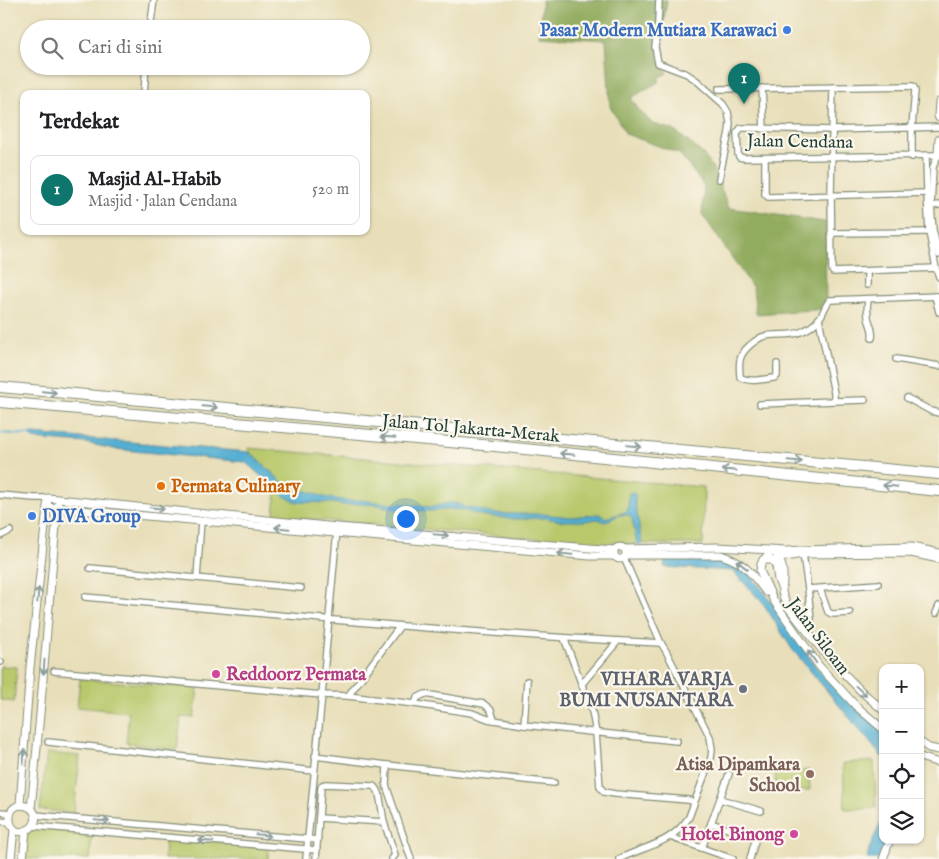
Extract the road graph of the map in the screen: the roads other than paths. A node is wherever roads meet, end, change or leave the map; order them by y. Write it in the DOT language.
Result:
graph roads {
  1 [pos="154,0"];
  2 [pos="659,0"];
  3 [pos="151,20"];
  4 [pos="145,75"];
  5 [pos="833,87"];
  6 [pos="762,88"];
  7 [pos="719,89"];
  8 [pos="144,90"];
  9 [pos="939,102"];
  10 [pos="939,118"];
  11 [pos="939,127"];
  12 [pos="912,128"];
  13 [pos="764,129"];
  14 [pos="833,130"];
  15 [pos="939,139"];
  16 [pos="926,156"];
  17 [pos="938,156"];
  18 [pos="912,157"];
  19 [pos="765,158"];
  20 [pos="832,158"];
  21 [pos="719,179"];
  22 [pos="927,193"];
  23 [pos="831,195"];
  24 [pos="939,205"];
  25 [pos="931,206"];
  26 [pos="929,232"];
  27 [pos="831,233"];
  28 [pos="939,254"];
  29 [pos="936,268"];
  30 [pos="867,271"];
  31 [pos="939,277"];
  32 [pos="868,285"];
  33 [pos="937,296"];
  34 [pos="868,299"];
  35 [pos="939,312"];
  36 [pos="819,319"];
  37 [pos="872,338"];
  38 [pos="896,359"];
  39 [pos="777,364"];
  40 [pos="939,366"];
  41 [pos="0,387"];
  42 [pos="907,398"];
  43 [pos="865,400"];
  44 [pos="834,401"];
  45 [pos="0,402"];
  46 [pos="760,404"];
  47 [pos="939,413"];
  48 [pos="939,474"];
  49 [pos="939,491"];
  50 [pos="0,495"];
  51 [pos="34,498"];
  52 [pos="48,498"];
  53 [pos="59,499"];
  54 [pos="47,507"];
  55 [pos="58,507"];
  56 [pos="201,521"];
  57 [pos="337,530"];
  58 [pos="10,531"];
  59 [pos="0,536"];
  60 [pos="653,551"];
  61 [pos="773,551"];
  62 [pos="614,553"];
  63 [pos="628,553"];
  64 [pos="939,553"];
  65 [pos="803,554"];
  66 [pos="779,558"];
  67 [pos="939,559"];
  68 [pos="763,560"];
  69 [pos="90,568"];
  70 [pos="197,578"];
  71 [pos="878,584"];
  72 [pos="301,588"];
  73 [pos="820,588"];
  74 [pos="808,589"];
  75 [pos="782,590"];
  76 [pos="85,597"];
  77 [pos="774,601"];
  78 [pos="939,606"];
  79 [pos="850,613"];
  80 [pos="936,613"];
  81 [pos="329,620"];
  82 [pos="811,620"];
  83 [pos="400,626"];
  84 [pos="564,638"];
  85 [pos="618,641"];
  86 [pos="661,643"];
  87 [pos="54,671"];
  88 [pos="527,681"];
  89 [pos="582,684"];
  90 [pos="322,695"];
  91 [pos="348,696"];
  92 [pos="415,704"];
  93 [pos="882,709"];
  94 [pos="494,720"];
  95 [pos="524,725"];
  96 [pos="879,726"];
  97 [pos="596,733"];
  98 [pos="677,741"];
  99 [pos="48,742"];
  100 [pos="924,744"];
  101 [pos="939,750"];
  102 [pos="315,756"];
  103 [pos="924,760"];
  104 [pos="939,763"];
  105 [pos="387,766"];
  106 [pos="314,771"];
  107 [pos="729,774"];
  108 [pos="554,783"];
  109 [pos="720,798"];
  110 [pos="694,802"];
  111 [pos="20,805"];
  112 [pos="31,808"];
  113 [pos="0,812"];
  114 [pos="761,812"];
  115 [pos="10,813"];
  116 [pos="35,815"];
  117 [pos="319,818"];
  118 [pos="76,819"];
  119 [pos="0,821"];
  120 [pos="9,822"];
  121 [pos="384,822"];
  122 [pos="712,824"];
  123 [pos="33,826"];
  124 [pos="14,828"];
  125 [pos="75,830"];
  126 [pos="26,831"];
  127 [pos="670,837"];
  128 [pos="308,839"];
  129 [pos="318,840"];
  130 [pos="889,844"];
  131 [pos="702,848"];
  132 [pos="307,849"];
  133 [pos="317,850"];
  134 [pos="11,859"];
  135 [pos="24,859"];
  136 [pos="306,859"];
  137 [pos="316,859"];
  138 [pos="392,859"];
  139 [pos="411,859"];
  140 [pos="618,859"];
  141 [pos="733,859"];
  142 [pos="750,859"];
  143 [pos="883,859"];
  1 -- 3 [label="street"];
  2 -- 21 [label="street"];
  4 -- 8 [label="street"];
  5 -- 6 [label="street"];
  5 -- 12 [label="street"];
  5 -- 14 [label="street"];
  6 -- 7 [label="street"];
  6 -- 13 [label="street"];
  9 -- 10 [label="street"];
  11 -- 12 [label="street, Jalan Cendana"];
  12 -- 14 [label="street, Jalan Cendana"];
  12 -- 18 [label="street"];
  13 -- 14 [label="street, Jalan Cendana"];
  13 -- 19 [label="street, Jalan Cendana"];
  14 -- 20 [label="street"];
  15 -- 17 [label="street"];
  16 -- 17 [label="street, Jalan Cendana"];
  16 -- 18 [label="street, Jalan Cendana"];
  16 -- 22 [label="street"];
  17 -- 25 [label="street"];
  18 -- 20 [label="street, Jalan Cendana"];
  19 -- 20 [label="street, Jalan Cendana"];
  19 -- 23 [label="street"];
  20 -- 23 [label="street"];
  22 -- 23 [label="street"];
  22 -- 26 [label="street"];
  23 -- 27 [label="street"];
  24 -- 25 [label="street"];
  25 -- 28 [label="street"];
  26 -- 27 [label="street"];
  26 -- 29 [label="street"];
  27 -- 30 [label="street"];
  29 -- 30 [label="street"];
  29 -- 31 [label="street"];
  30 -- 32 [label="street"];
  33 -- 34 [label="street"];
  33 -- 35 [label="street"];
  34 -- 36 [label="street"];
  34 -- 37 [label="street"];
  36 -- 39 [label="street"];
  36 -- 44 [label="street"];
  38 -- 40 [label="street"];
  41 -- 48 [label="highway, Jalan Tol Jakarta–Merak, one-way"];
  42 -- 47 [label="street"];
  43 -- 44 [label="street"];
  44 -- 46 [label="street"];
  49 -- 45 [label="highway, Jalan Tol Jakarta–Merak, one-way"];
  50 -- 51 [label="street"];
  51 -- 52 [label="street"];
  51 -- 54 [label="street"];
  52 -- 53 [label="street"];
  52 -- 54 [label="street"];
  53 -- 55 [label="street"];
  53 -- 57 [label="street, one-way"];
  54 -- 55 [label="street"];
  111 -- 54 [label="street, one-way"];
  55 -- 56 [label="street"];
  55 -- 112 [label="street, one-way"];
  57 -- 56 [label="street, one-way"];
  56 -- 70 [label="street"];
  57 -- 62 [label="street"];
  57 -- 81 [label="street"];
  58 -- 59 [label="street"];
  60 -- 61 [label="street"];
  60 -- 63 [label="street"];
  77 -- 60 [label="street, one-way"];
  61 -- 64 [label="street"];
  61 -- 66 [label="street"];
  61 -- 68 [label="street"];
  62 -- 63 [label="street"];
  62 -- 63 [label="street"];
  63 -- 86 [label="street"];
  65 -- 66 [label="street"];
  65 -- 67 [label="street"];
  65 -- 74 [label="street"];
  66 -- 75 [label="street"];
  68 -- 75 [label="street"];
  68 -- 77 [label="street, Jalan Siloam"];
  69 -- 70 [label="street"];
  70 -- 72 [label="street"];
  71 -- 73 [label="street"];
  73 -- 74 [label="street"];
  73 -- 79 [label="street"];
  74 -- 82 [label="street"];
  75 -- 93 [label="street, one-way"];
  76 -- 81 [label="street"];
  96 -- 77 [label="street, Jalan Siloam, one-way"];
  78 -- 80 [label="street"];
  81 -- 83 [label="street"];
  81 -- 90 [label="street"];
  83 -- 84 [label="street"];
  83 -- 91 [label="street"];
  84 -- 85 [label="street"];
  84 -- 89 [label="street"];
  85 -- 86 [label="street"];
  85 -- 89 [label="street"];
  86 -- 110 [label="street"];
  87 -- 90 [label="street"];
  88 -- 95 [label="street"];
  89 -- 97 [label="street"];
  90 -- 91 [label="street"];
  90 -- 102 [label="street"];
  91 -- 92 [label="street"];
  92 -- 94 [label="street"];
  92 -- 94 [label="street"];
  94 -- 95 [label="street"];
  95 -- 97 [label="street"];
  97 -- 98 [label="street"];
  97 -- 110 [label="street"];
  99 -- 106 [label="street"];
  100 -- 101 [label="street"];
  102 -- 105 [label="street"];
  102 -- 106 [label="street"];
  103 -- 104 [label="street"];
  105 -- 108 [label="street"];
  105 -- 139 [label="street"];
  106 -- 128 [label="street"];
  107 -- 109 [label="street"];
  109 -- 114 [label="street"];
  109 -- 122 [label="street"];
  110 -- 127 [label="street"];
  111 -- 112 [label="street"];
  111 -- 115 [label="street"];
  112 -- 116 [label="street"];
  113 -- 115 [label="street"];
  115 -- 120 [label="street"];
  116 -- 118 [label="street"];
  116 -- 123 [label="street"];
  117 -- 121 [label="street"];
  117 -- 121 [label="street"];
  117 -- 129 [label="street"];
  118 -- 125 [label="street"];
  118 -- 128 [label="street, one-way"];
  119 -- 120 [label="street"];
  120 -- 124 [label="street"];
  121 -- 138 [label="street"];
  122 -- 131 [label="street"];
  122 -- 142 [label="street"];
  123 -- 125 [label="street"];
  123 -- 126 [label="street"];
  124 -- 126 [label="street"];
  124 -- 134 [label="street"];
  132 -- 125 [label="street, one-way"];
  126 -- 135 [label="street"];
  127 -- 131 [label="street"];
  127 -- 140 [label="street"];
  128 -- 129 [label="street"];
  128 -- 132 [label="street"];
  129 -- 133 [label="street"];
  130 -- 143 [label="street"];
  131 -- 141 [label="street"];
  132 -- 133 [label="street"];
  132 -- 136 [label="street"];
  133 -- 137 [label="street"];
}
